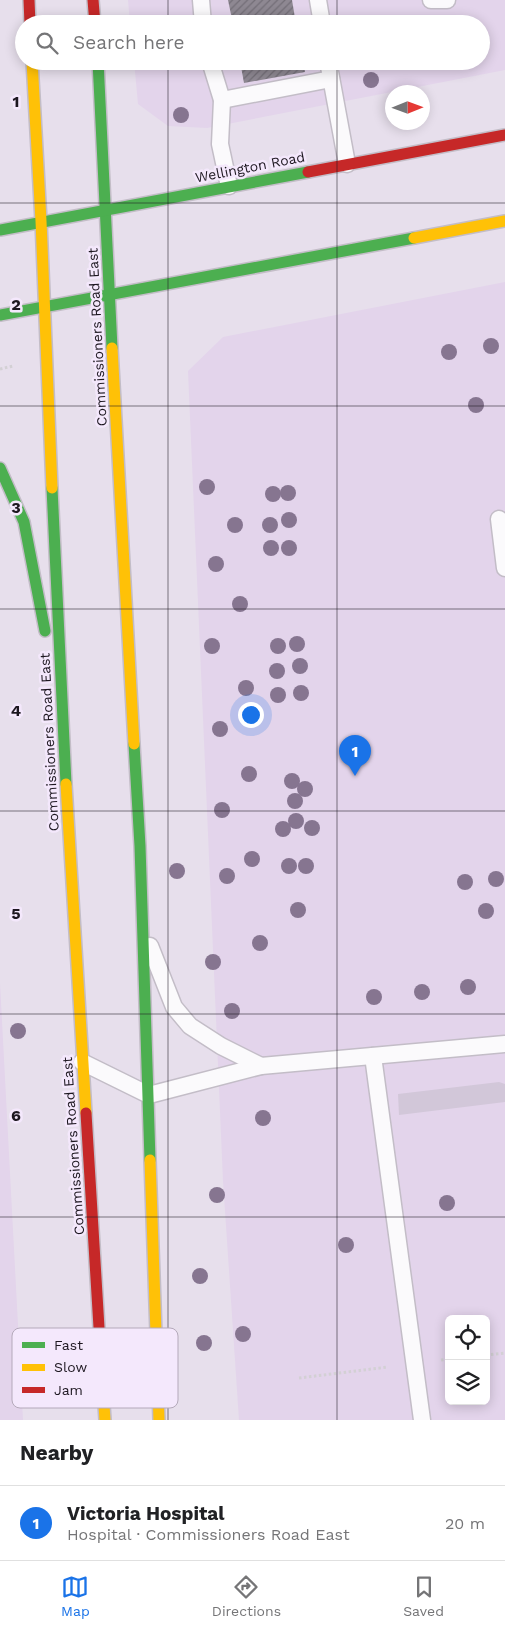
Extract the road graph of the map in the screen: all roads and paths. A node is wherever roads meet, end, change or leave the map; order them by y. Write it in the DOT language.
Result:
graph roads {
  1 [pos="29,0"];
  2 [pos="93,0"];
  3 [pos="204,0"];
  4 [pos="318,0"];
  5 [pos="431,0"];
  6 [pos="447,0"];
  7 [pos="30,15"];
  8 [pos="94,15"];
  9 [pos="204,15"];
  10 [pos="320,15"];
  11 [pos="33,70"];
  12 [pos="98,70"];
  13 [pos="213,70"];
  14 [pos="330,70"];
  15 [pos="331,79"];
  16 [pos="222,100"];
  17 [pos="505,135"];
  18 [pos="347,164"];
  19 [pos="229,186"];
  20 [pos="105,210"];
  21 [pos="41,221"];
  22 [pos="505,221"];
  23 [pos="0,230"];
  24 [pos="109,295"];
  25 [pos="45,307"];
  26 [pos="0,315"];
  27 [pos="13,366"];
  28 [pos="0,369"];
  29 [pos="0,468"];
  30 [pos="499,518"];
  31 [pos="505,568"];
  32 [pos="62,726"];
  33 [pos="142,927"];
  34 [pos="505,1044"];
  35 [pos="373,1056"];
  36 [pos="82,1062"];
  37 [pos="261,1066"];
  38 [pos="149,1095"];
  39 [pos="99,1328"];
  40 [pos="155,1328"];
  41 [pos="505,1353"];
  42 [pos="490,1355"];
  43 [pos="445,1359"];
  44 [pos="414,1363"];
  45 [pos="299,1378"];
  46 [pos="422,1420"];
  1 -- 7 [label="main road"];
  2 -- 8 [label="main road"];
  3 -- 9 [label="lane"];
  4 -- 10 [label="lane"];
  5 -- 6 [label="lane"];
  11 -- 21 [label="main road, Commissioners Road East"];
  12 -- 20 [label="main road, Commissioners Road East"];
  13 -- 16 [label="lane"];
  14 -- 15 [label="lane"];
  15 -- 16 [label="lane"];
  15 -- 18 [label="lane"];
  16 -- 19 [label="lane"];
  17 -- 18 [label="main road, Wellington Road"];
  18 -- 19 [label="main road, Wellington Road"];
  19 -- 20 [label="main road, Wellington Road"];
  20 -- 21 [label="main road, Wellington Road"];
  20 -- 24 [label="main road, Commissioners Road East"];
  21 -- 23 [label="main road, Wellington Road"];
  21 -- 25 [label="main road, Commissioners Road East"];
  22 -- 24 [label="main road"];
  24 -- 25 [label="main road"];
  24 -- 33 [label="main road, Commissioners Road East"];
  25 -- 26 [label="main road"];
  25 -- 32 [label="main road, Commissioners Road East"];
  27 -- 28 [label="path"];
  29 -- 32 [label="main road"];
  30 -- 31 [label="lane"];
  32 -- 36 [label="main road, Commissioners Road East"];
  33 -- 37 [label="lane"];
  33 -- 38 [label="main road, Commissioners Road East"];
  34 -- 35 [label="lane"];
  35 -- 37 [label="lane"];
  35 -- 44 [label="lane"];
  36 -- 38 [label="lane"];
  36 -- 39 [label="main road, Commissioners Road East"];
  37 -- 38 [label="lane"];
  38 -- 40 [label="main road, Commissioners Road East"];
  41 -- 42 [label="path"];
  43 -- 44 [label="path"];
  44 -- 45 [label="path"];
  44 -- 46 [label="lane"];
}
